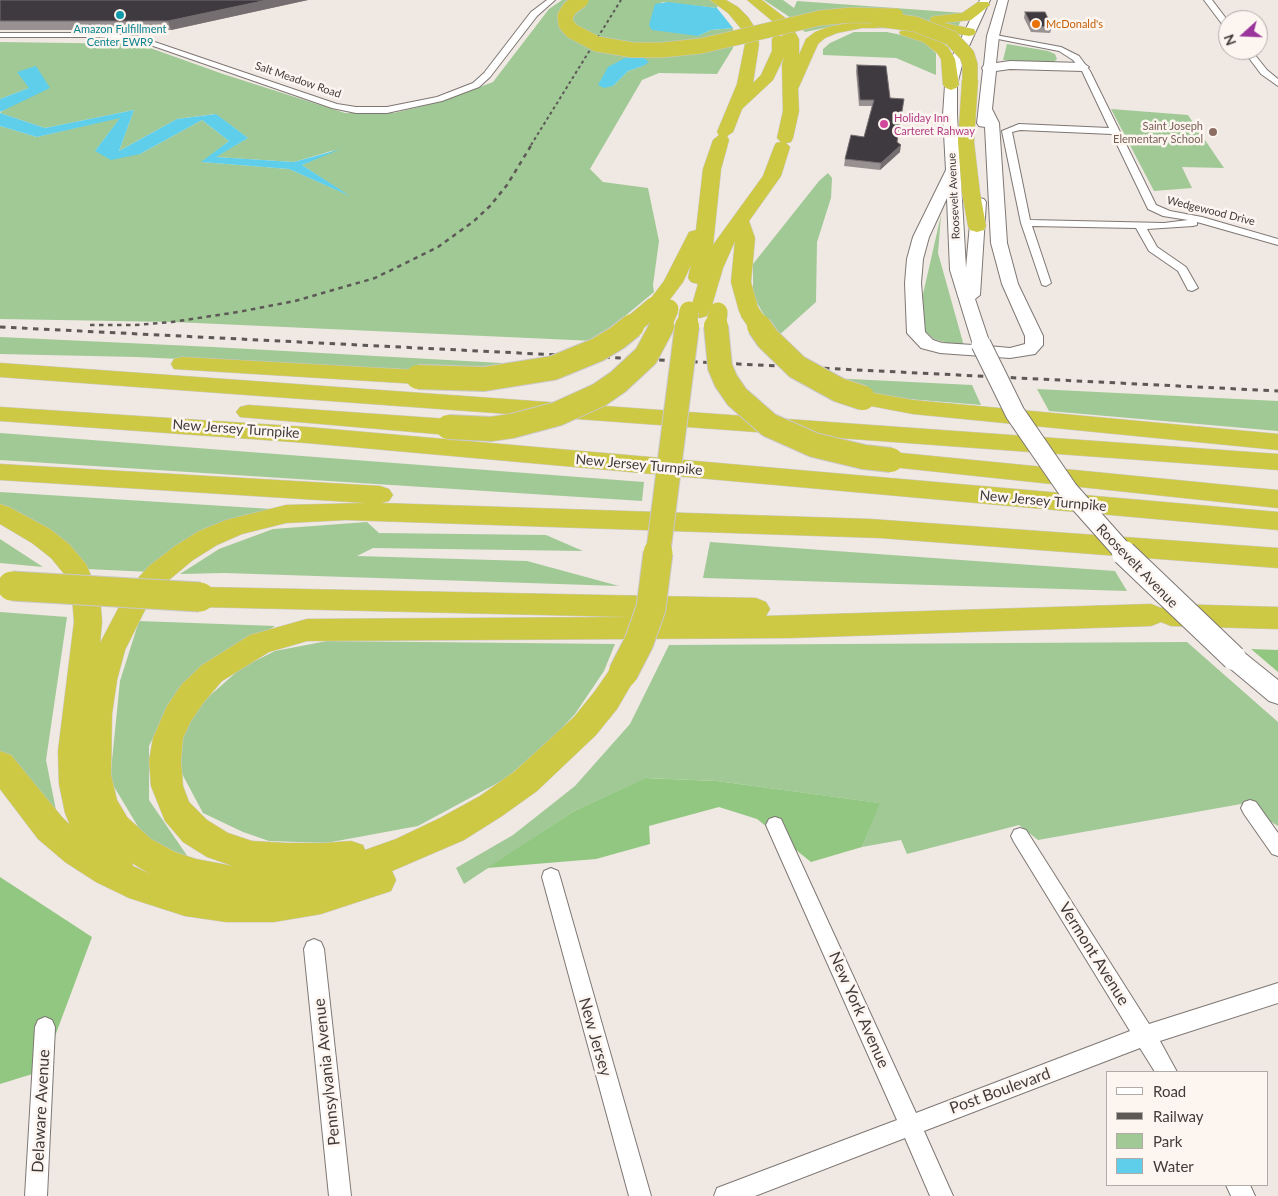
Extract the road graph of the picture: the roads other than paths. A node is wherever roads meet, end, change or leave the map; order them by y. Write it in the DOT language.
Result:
graph roads {
  1 [pos="551,0"];
  2 [pos="581,0"];
  3 [pos="737,0"];
  4 [pos="754,0"];
  5 [pos="1003,0"];
  6 [pos="1208,0"];
  7 [pos="719,1"];
  8 [pos="984,2"];
  9 [pos="1218,13"];
  10 [pos="969,32"];
  11 [pos="0,35"];
  12 [pos="993,36"];
  13 [pos="721,42"];
  14 [pos="809,50"];
  15 [pos="1255,60"];
  16 [pos="1083,67"];
  17 [pos="988,68"];
  18 [pos="1278,83"];
  19 [pos="951,84"];
  20 [pos="790,89"];
  21 [pos="737,106"];
  22 [pos="986,108"];
  23 [pos="1115,131"];
  24 [pos="952,172"];
  25 [pos="706,208"];
  26 [pos="1198,219"];
  27 [pos="741,222"];
  28 [pos="1026,222"];
  29 [pos="977,226"];
  30 [pos="1140,226"];
  31 [pos="1278,242"];
  32 [pos="1046,283"];
  33 [pos="1192,288"];
  34 [pos="971,308"];
  35 [pos="686,310"];
  36 [pos="0,362"];
  37 [pos="0,370"];
  38 [pos="0,401"];
  39 [pos="0,414"];
  40 [pos="1278,442"];
  41 [pos="1278,462"];
  42 [pos="0,472"];
  43 [pos="1278,500"];
  44 [pos="0,513"];
  45 [pos="1278,521"];
  46 [pos="888,529"];
  47 [pos="1278,558"];
  48 [pos="6,585"];
  49 [pos="1151,615"];
  50 [pos="1278,618"];
  51 [pos="632,673"];
  52 [pos="1278,694"];
  53 [pos="0,765"];
  54 [pos="1250,808"];
  55 [pos="775,825"];
  56 [pos="452,829"];
  57 [pos="1020,836"];
  58 [pos="1278,848"];
  59 [pos="551,878"];
  60 [pos="141,887"];
  61 [pos="314,948"];
  62 [pos="1278,993"];
  63 [pos="45,1027"];
  64 [pos="1145,1036"];
  65 [pos="1166,1071"];
  66 [pos="910,1124"];
  67 [pos="36,1196"];
  68 [pos="340,1196"];
  69 [pos="640,1196"];
  70 [pos="725,1196"];
  71 [pos="942,1196"];
  1 -- 11 [label="street, Salt Meadow Road"];
  2 -- 13 [label="highway, bridge"];
  3 -- 21 [label="highway"];
  4 -- 20 [label="highway"];
  5 -- 12 [label="main road, Roosevelt Avenue"];
  6 -- 9 [label="street"];
  7 -- 21 [label="highway"];
  8 -- 10 [label="main road, Roosevelt Avenue"];
  8 -- 13 [label="highway, bridge"];
  10 -- 12 [label="main road"];
  10 -- 14 [label="highway"];
  10 -- 19 [label="main road, Roosevelt Avenue"];
  12 -- 16 [label="street, Wedgewood Drive"];
  12 -- 17 [label="main road, Roosevelt Avenue"];
  13 -- 29 [label="highway, bridge"];
  14 -- 19 [label="highway"];
  14 -- 20 [label="highway"];
  15 -- 18 [label="street"];
  16 -- 17 [label="main road"];
  16 -- 23 [label="street, Wedgewood Drive"];
  17 -- 22 [label="main road, Roosevelt Avenue"];
  19 -- 24 [label="main road, Roosevelt Avenue"];
  20 -- 27 [label="highway"];
  21 -- 25 [label="highway"];
  22 -- 24 [label="main road"];
  22 -- 29 [label="main road, Roosevelt Avenue"];
  23 -- 26 [label="street, Wedgewood Drive"];
  23 -- 28 [label="street"];
  24 -- 34 [label="main road, Roosevelt Avenue"];
  25 -- 35 [label="highway"];
  25 -- 35 [label="highway"];
  26 -- 30 [label="street"];
  26 -- 31 [label="street, Wedgewood Drive"];
  27 -- 35 [label="highway"];
  27 -- 40 [label="highway, bridge"];
  28 -- 30 [label="street"];
  28 -- 32 [label="street"];
  29 -- 34 [label="main road, Roosevelt Avenue"];
  30 -- 33 [label="street"];
  34 -- 52 [label="main road, Roosevelt Avenue, bridge"];
  35 -- 36 [label="highway, bridge"];
  35 -- 38 [label="highway, bridge"];
  35 -- 43 [label="highway, bridge"];
  35 -- 51 [label="highway, bridge"];
  37 -- 41 [label="highway"];
  39 -- 45 [label="highway, New Jersey Turnpike"];
  42 -- 46 [label="highway"];
  44 -- 60 [label="highway"];
  46 -- 47 [label="highway"];
  46 -- 56 [label="highway"];
  48 -- 49 [label="highway, bridge"];
  49 -- 50 [label="highway"];
  49 -- 56 [label="highway"];
  51 -- 56 [label="highway"];
  51 -- 60 [label="highway"];
  53 -- 60 [label="highway"];
  54 -- 58 [label="street"];
  55 -- 66 [label="street, New York Avenue"];
  57 -- 64 [label="street, Vermont Avenue"];
  59 -- 69 [label="street, New Jersey"];
  61 -- 68 [label="street, Pennsylvania Avenue"];
  62 -- 64 [label="street, Post Boulevard"];
  63 -- 67 [label="street, Delaware Avenue"];
  64 -- 65 [label="street, Vermont Avenue"];
  64 -- 66 [label="street, Post Boulevard"];
  66 -- 70 [label="street, Post Boulevard"];
  66 -- 71 [label="street, New York Avenue"];
}
